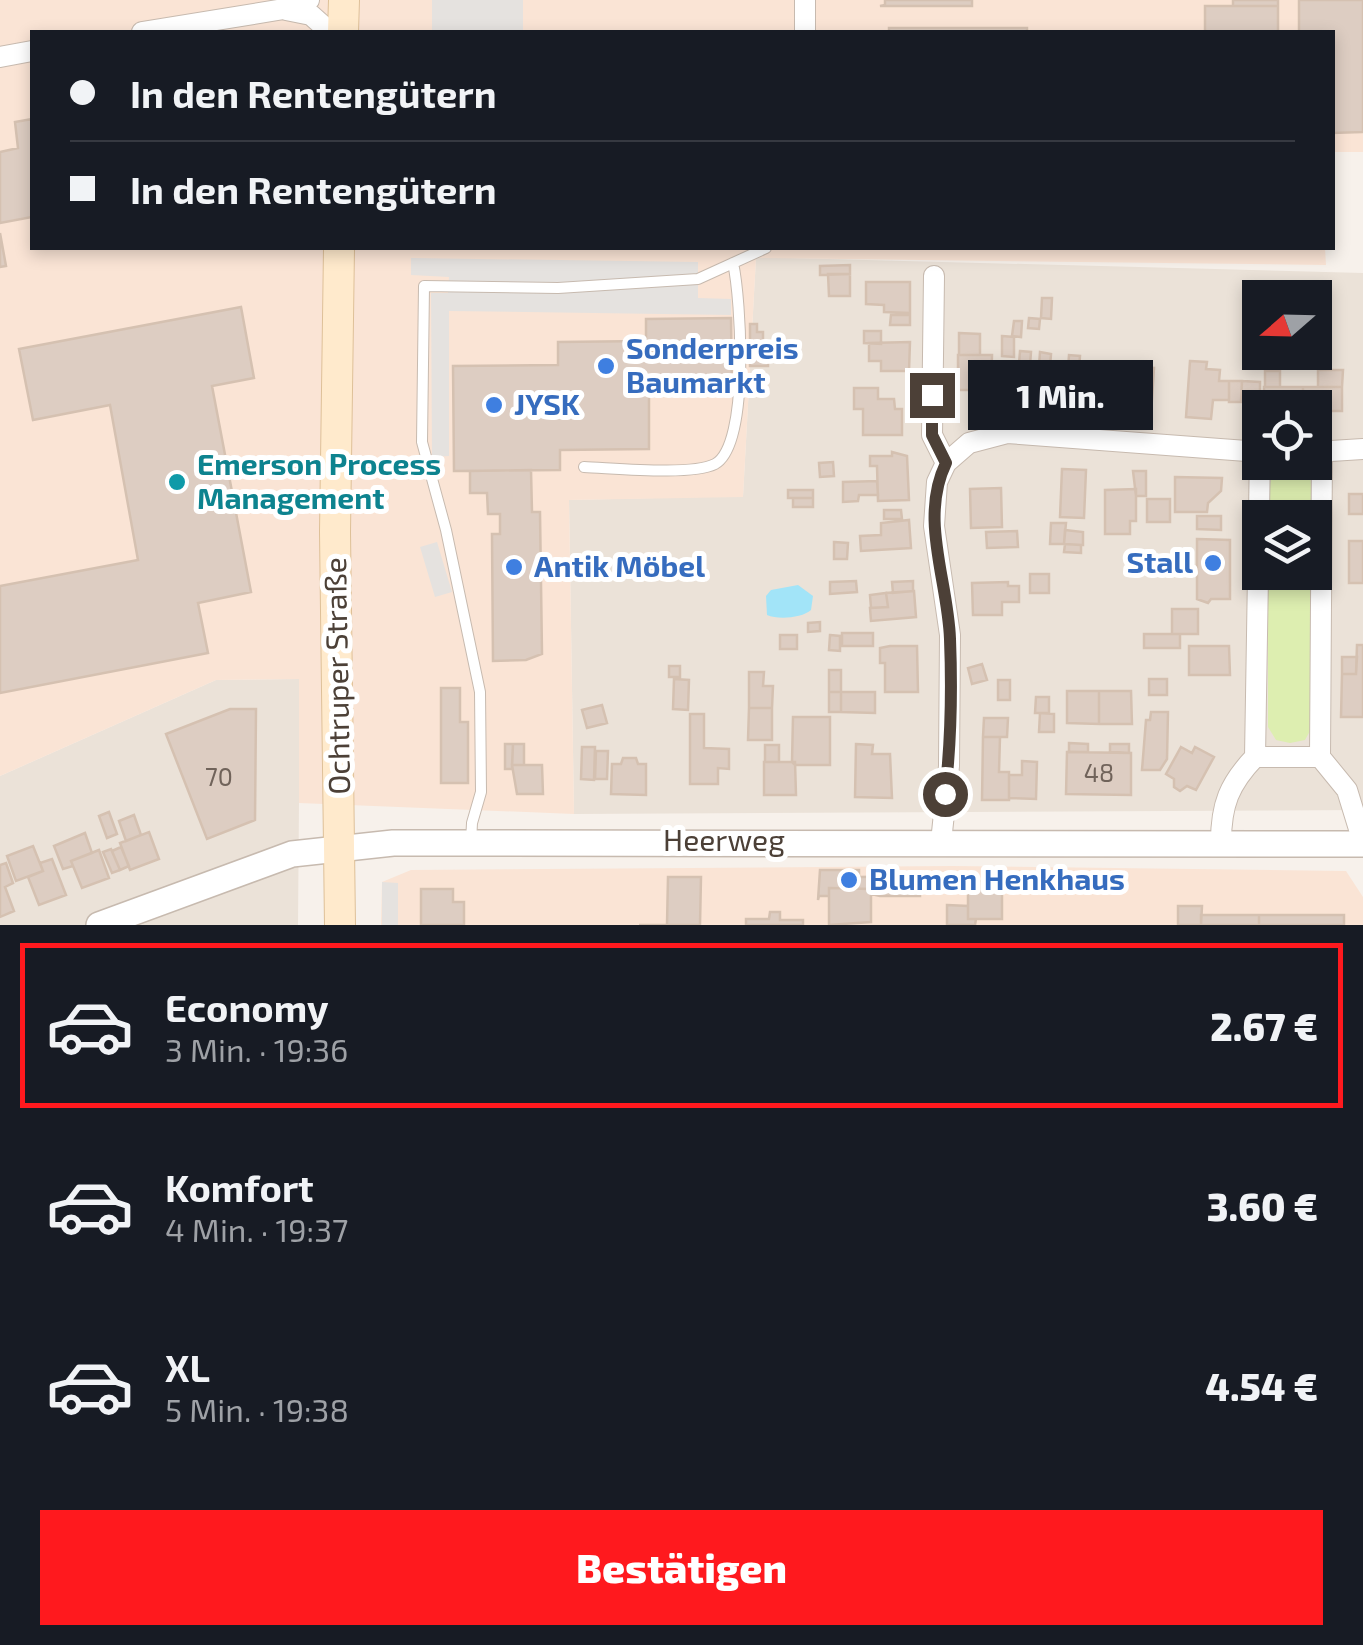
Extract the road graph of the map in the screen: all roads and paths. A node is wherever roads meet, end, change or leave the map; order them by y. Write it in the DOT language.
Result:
graph roads {
  1 [pos="309,0"];
  2 [pos="344,0"];
  3 [pos="804,0"];
  4 [pos="284,9"];
  5 [pos="154,30"];
  6 [pos="328,30"];
  7 [pos="343,30"];
  8 [pos="805,30"];
  9 [pos="30,51"];
  10 [pos="0,57"];
  11 [pos="339,250"];
  12 [pos="762,250"];
  13 [pos="733,263"];
  14 [pos="934,276"];
  15 [pos="1363,450"];
  16 [pos="1332,451"];
  17 [pos="946,463"];
  18 [pos="584,468"];
  19 [pos="1318,480"];
  20 [pos="1256,757"];
  21 [pos="1320,757"];
  22 [pos="941,842"];
  23 [pos="1221,842"];
  24 [pos="472,843"];
  25 [pos="1363,843"];
  26 [pos="340,848"];
  27 [pos="100,925"];
  28 [pos="340,925"];
  1 -- 4 [label="street"];
  2 -- 7 [label="main road"];
  3 -- 8 [label="street"];
  4 -- 5 [label="street"];
  4 -- 6 [label="street"];
  9 -- 10 [label="street"];
  11 -- 26 [label="main road, Ochtruper Straße"];
  12 -- 13 [label="lane"];
  13 -- 18 [label="lane"];
  13 -- 24 [label="lane"];
  14 -- 17 [label="street"];
  15 -- 16 [label="street"];
  17 -- 20 [label="street"];
  17 -- 22 [label="street"];
  19 -- 21 [label="street"];
  20 -- 21 [label="street"];
  20 -- 23 [label="street"];
  21 -- 25 [label="street"];
  22 -- 23 [label="street, Heerweg"];
  22 -- 24 [label="street, Heerweg"];
  23 -- 25 [label="street, Heerweg"];
  24 -- 26 [label="street, Heerweg"];
  26 -- 27 [label="street, Heerweg"];
  26 -- 28 [label="main road, Ochtruper Straße"];
}
